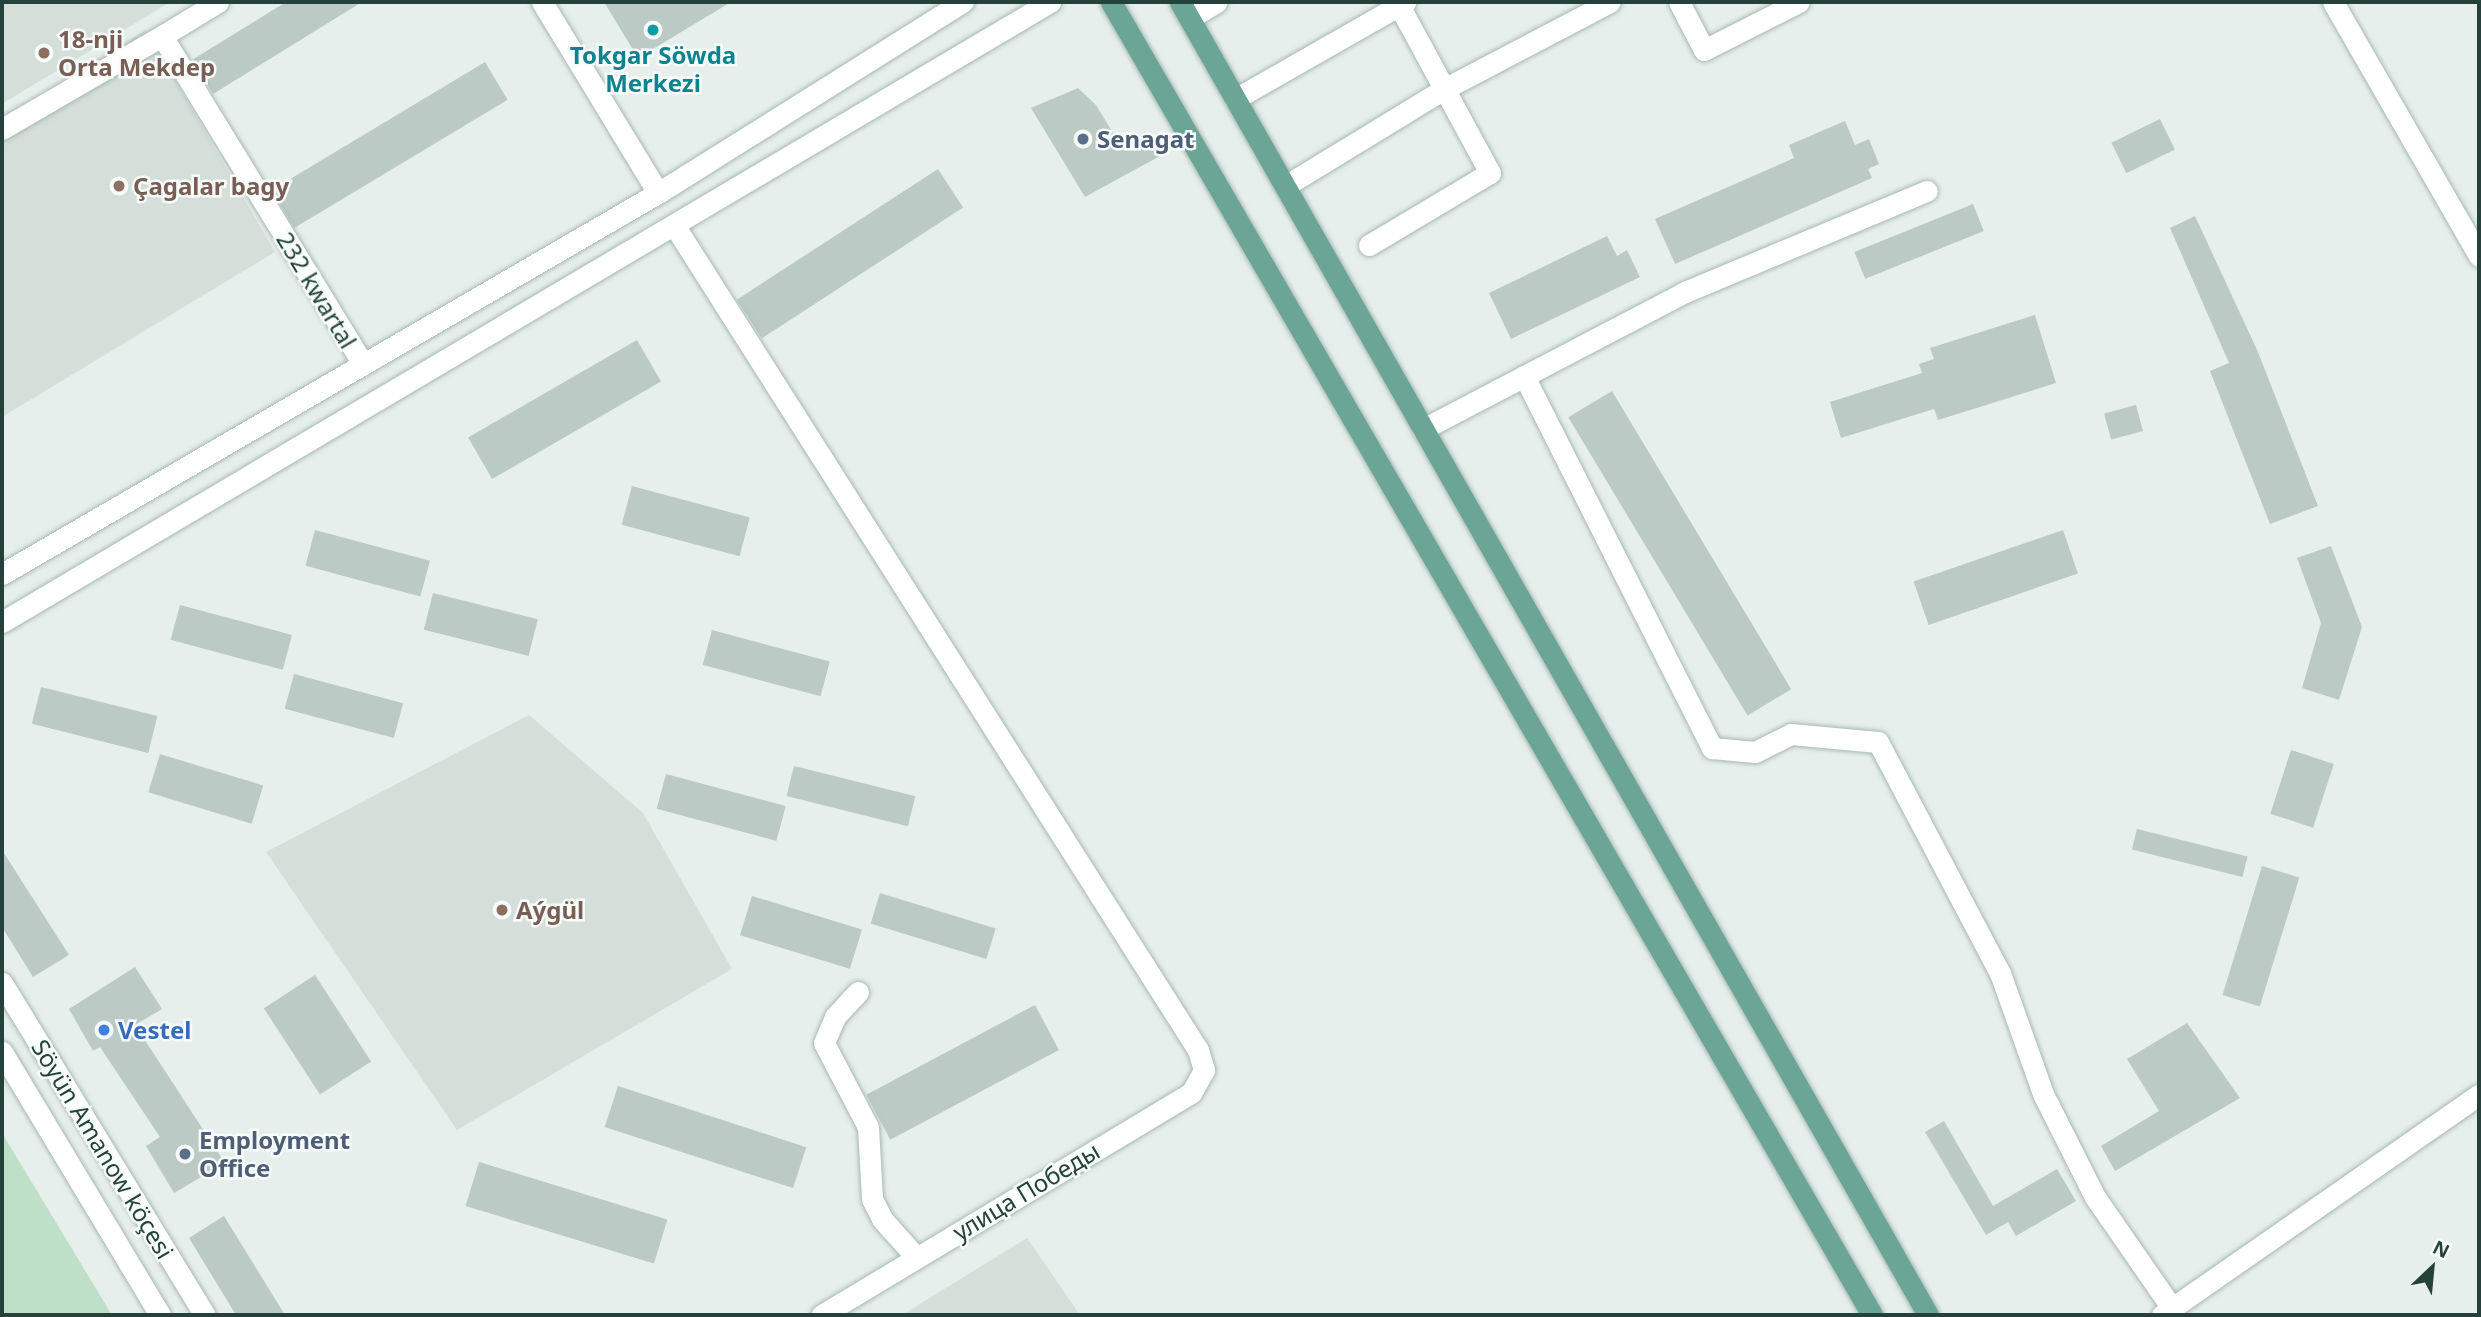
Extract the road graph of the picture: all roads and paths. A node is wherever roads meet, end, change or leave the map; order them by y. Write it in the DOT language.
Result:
graph roads {
  1 [pos="218,2"];
  2 [pos="542,2"];
  3 [pos="963,2"];
  4 [pos="1050,2"];
  5 [pos="1111,2"];
  6 [pos="1217,2"];
  7 [pos="1610,2"];
  8 [pos="1679,2"];
  9 [pos="1799,2"];
  10 [pos="2333,2"];
  11 [pos="1400,3"];
  12 [pos="1185,10"];
  13 [pos="162,36"];
  14 [pos="1444,89"];
  15 [pos="1235,99"];
  16 [pos="2,129"];
  17 [pos="1285,186"];
  18 [pos="1927,191"];
  19 [pos="658,193"];
  20 [pos="674,225"];
  21 [pos="1368,244"];
  22 [pos="2479,256"];
  23 [pos="363,365"];
  24 [pos="1524,376"];
  25 [pos="1423,429"];
  26 [pos="2,574"];
  27 [pos="2,622"];
  28 [pos="2,983"];
  29 [pos="858,992"];
  30 [pos="2,1052"];
  31 [pos="2479,1095"];
  32 [pos="916,1257"];
  33 [pos="2167,1312"];
  34 [pos="160,1315"];
  35 [pos="205,1315"];
  36 [pos="821,1315"];
  37 [pos="1872,1315"];
  38 [pos="1928,1315"];
  1 -- 13 [label="street"];
  2 -- 19 [label="street"];
  3 -- 19 [label="street"];
  4 -- 20 [label="street"];
  5 -- 37 [label="main road"];
  6 -- 12 [label="street"];
  7 -- 14 [label="street"];
  8 -- 9 [label="street"];
  10 -- 22 [label="street"];
  11 -- 14 [label="street"];
  11 -- 15 [label="street"];
  12 -- 15 [label="main road"];
  13 -- 16 [label="street"];
  13 -- 23 [label="street, 232 kwartal"];
  14 -- 17 [label="street"];
  14 -- 21 [label="street"];
  15 -- 17 [label="main road"];
  17 -- 25 [label="main road"];
  18 -- 24 [label="street"];
  19 -- 23 [label="street"];
  20 -- 27 [label="street"];
  20 -- 32 [label="street, улица Победы"];
  23 -- 26 [label="street"];
  24 -- 25 [label="street"];
  24 -- 33 [label="street"];
  25 -- 38 [label="main road"];
  28 -- 35 [label="street, Söyün Amanow köçesi"];
  29 -- 32 [label="street"];
  30 -- 34 [label="street, Söyün Amanow köçesi"];
  31 -- 33 [label="street"];
  32 -- 36 [label="street, улица Победы"];
}
